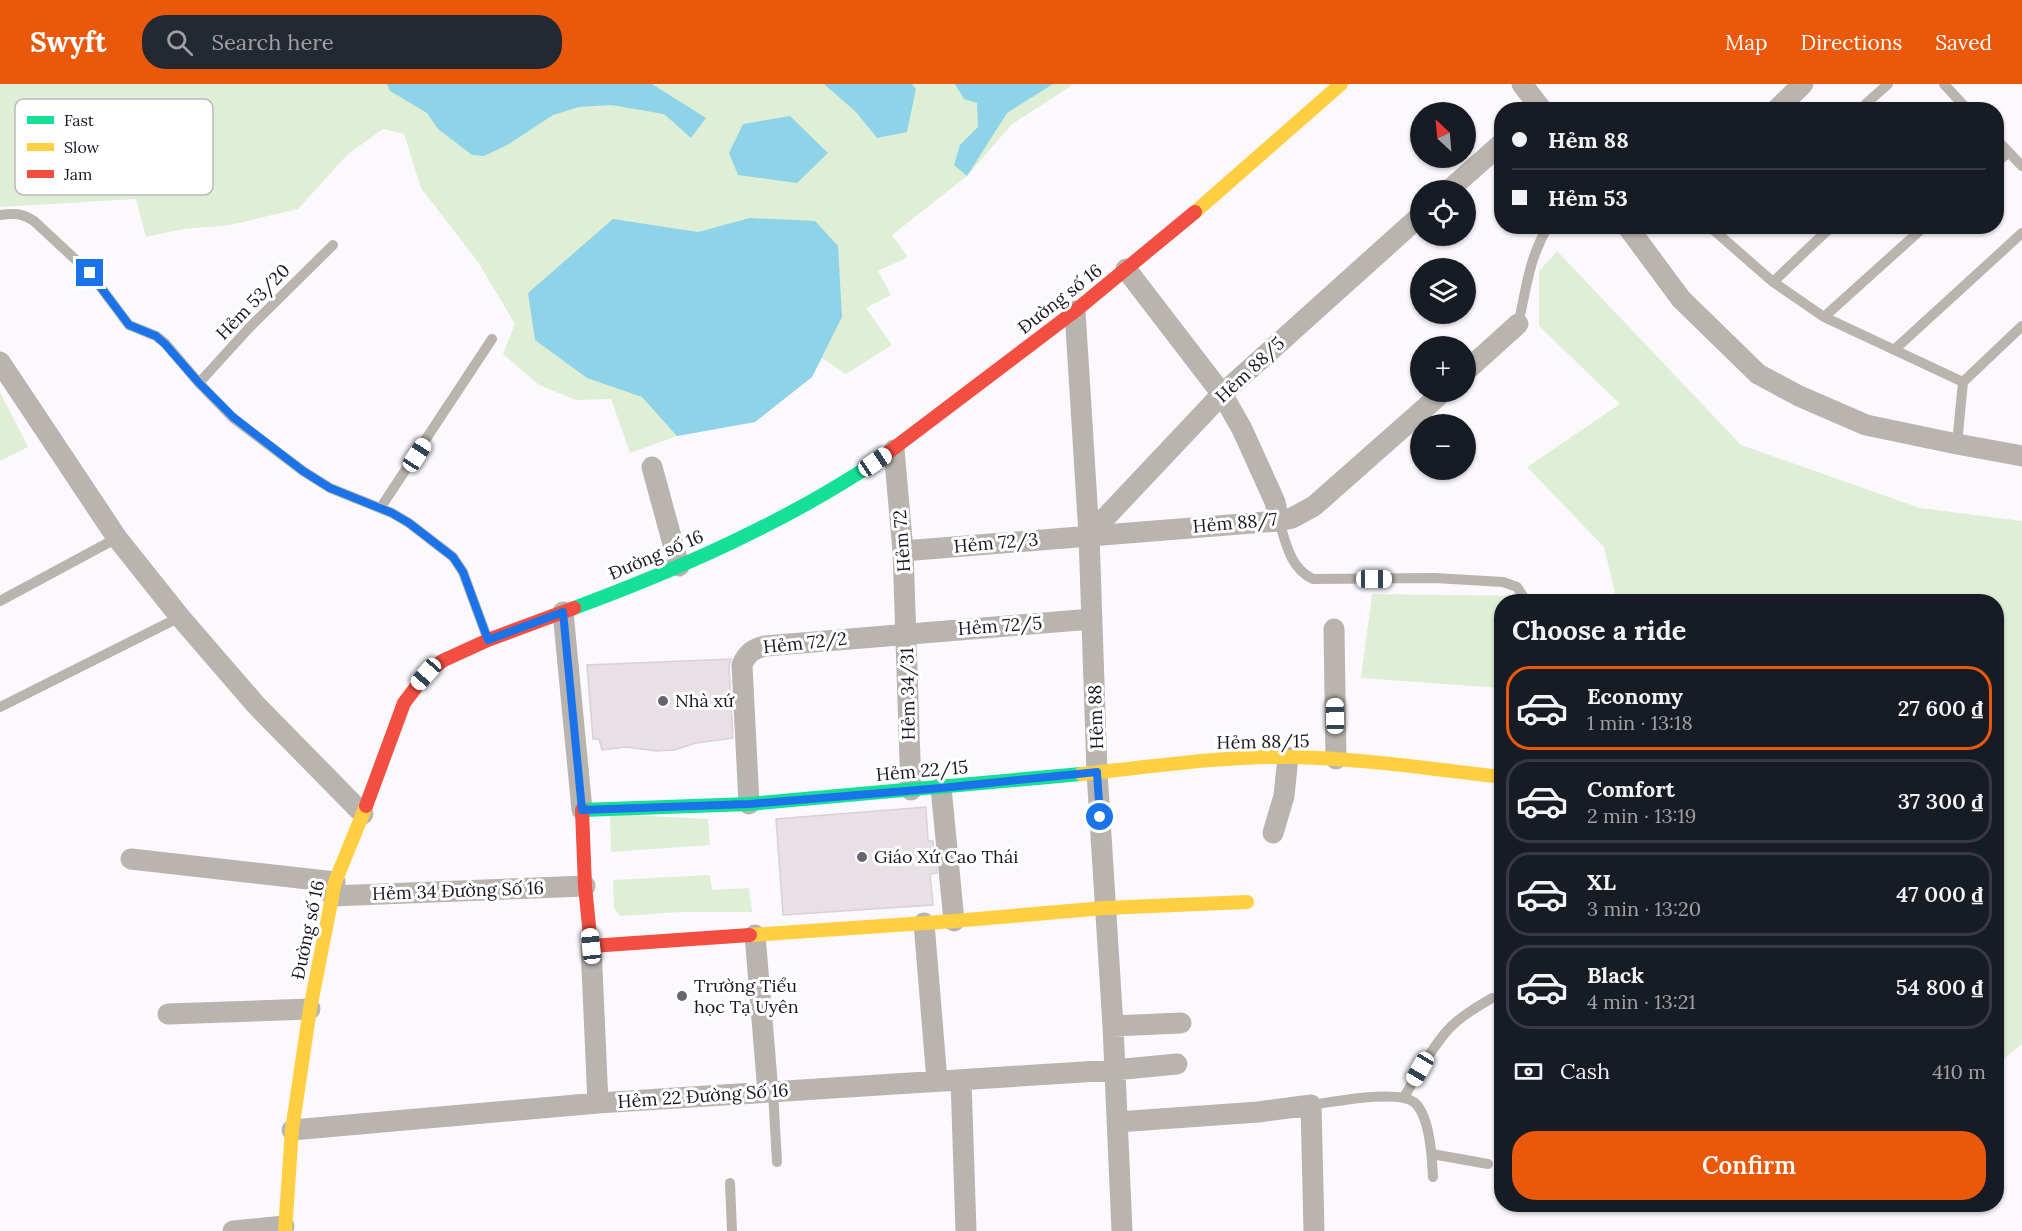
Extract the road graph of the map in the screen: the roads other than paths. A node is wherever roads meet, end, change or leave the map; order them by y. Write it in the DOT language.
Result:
graph roads {
  1 [pos="1341,84"];
  2 [pos="1522,84"];
  3 [pos="1803,84"];
  4 [pos="1888,84"];
  5 [pos="1944,84"];
  6 [pos="1536,102"];
  7 [pos="1784,102"];
  8 [pos="1868,102"];
  9 [pos="1958,102"];
  10 [pos="2004,147"];
  11 [pos="1494,150"];
  12 [pos="2009,152"];
  13 [pos="2004,156"];
  14 [pos="2022,166"];
  15 [pos="1460,180"];
  16 [pos="0,215"];
  17 [pos="1410,225"];
  18 [pos="2022,233"];
  19 [pos="1544,234"];
  20 [pos="1640,234"];
  21 [pos="1723,234"];
  22 [pos="1824,234"];
  23 [pos="1916,234"];
  24 [pos="333,245"];
  25 [pos="1126,269"];
  26 [pos="1773,282"];
  27 [pos="1075,311"];
  28 [pos="1824,317"];
  29 [pos="1518,324"];
  30 [pos="2022,326"];
  31 [pos="492,339"];
  32 [pos="1894,350"];
  33 [pos="0,362"];
  34 [pos="1476,362"];
  35 [pos="1963,382"];
  36 [pos="199,383"];
  37 [pos="1222,394"];
  38 [pos="1432,402"];
  39 [pos="1957,444"];
  40 [pos="894,450"];
  41 [pos="2022,456"];
  42 [pos="652,468"];
  43 [pos="381,507"];
  44 [pos="1280,520"];
  45 [pos="1089,535"];
  46 [pos="117,538"];
  47 [pos="903,551"];
  48 [pos="679,566"];
  49 [pos="1521,594"];
  50 [pos="0,601"];
  51 [pos="563,612"];
  52 [pos="180,617"];
  53 [pos="1092,619"];
  54 [pos="1334,629"];
  55 [pos="907,633"];
  56 [pos="488,640"];
  57 [pos="0,707"];
  58 [pos="1288,757"];
  59 [pos="1336,759"];
  60 [pos="1097,772"];
  61 [pos="1494,776"];
  62 [pos="941,788"];
  63 [pos="911,790"];
  64 [pos="749,804"];
  65 [pos="582,810"];
  66 [pos="363,814"];
  67 [pos="1273,832"];
  68 [pos="130,859"];
  69 [pos="585,886"];
  70 [pos="334,889"];
  71 [pos="1247,902"];
  72 [pos="1104,908"];
  73 [pos="954,921"];
  74 [pos="924,923"];
  75 [pos="755,935"];
  76 [pos="591,946"];
  77 [pos="1492,998"];
  78 [pos="310,1009"];
  79 [pos="168,1014"];
  80 [pos="1181,1023"];
  81 [pos="1113,1026"];
  82 [pos="1177,1064"];
  83 [pos="1114,1070"];
  84 [pos="961,1080"];
  85 [pos="937,1081"];
  86 [pos="771,1092"];
  87 [pos="1404,1097"];
  88 [pos="598,1103"];
  89 [pos="1311,1105"];
  90 [pos="1117,1122"];
  91 [pos="292,1130"];
  92 [pos="1432,1154"];
  93 [pos="777,1162"];
  94 [pos="1488,1164"];
  95 [pos="1433,1176"];
  96 [pos="730,1183"];
  97 [pos="285,1228"];
  98 [pos="233,1231"];
  99 [pos="732,1231"];
  100 [pos="966,1231"];
  101 [pos="1122,1231"];
  102 [pos="1314,1231"];
  1 -- 25 [label="street, Đường số 16"];
  2 -- 6 [label="street"];
  3 -- 7 [label="street"];
  4 -- 8 [label="lane"];
  5 -- 9 [label="lane"];
  10 -- 12 [label="lane"];
  11 -- 15 [label="street"];
  12 -- 13 [label="lane"];
  12 -- 14 [label="lane"];
  16 -- 36 [label="lane"];
  17 -- 37 [label="street, Hẻm 88/5"];
  18 -- 32 [label="lane"];
  19 -- 29 [label="lane"];
  20 -- 39 [label="street"];
  21 -- 26 [label="lane"];
  22 -- 26 [label="lane"];
  23 -- 28 [label="lane"];
  24 -- 36 [label="lane, Hẻm 53/20"];
  25 -- 27 [label="street, Đường số 16"];
  25 -- 37 [label="street"];
  26 -- 28 [label="lane"];
  27 -- 40 [label="street, Đường số 16"];
  27 -- 45 [label="street, Hẻm 88"];
  28 -- 32 [label="lane"];
  29 -- 34 [label="street"];
  30 -- 35 [label="lane"];
  31 -- 43 [label="lane"];
  32 -- 35 [label="lane"];
  33 -- 46 [label="street"];
  35 -- 39 [label="lane"];
  36 -- 43 [label="lane"];
  37 -- 44 [label="street"];
  37 -- 45 [label="street, Hẻm 88/5"];
  38 -- 44 [label="street, Hẻm 88/7"];
  39 -- 41 [label="street"];
  40 -- 47 [label="street, Hẻm 72"];
  40 -- 48 [label="street, Đường số 16"];
  42 -- 48 [label="street"];
  43 -- 56 [label="lane"];
  44 -- 45 [label="street, Hẻm 88/7"];
  44 -- 49 [label="lane"];
  45 -- 47 [label="street, Hẻm 72/3"];
  45 -- 53 [label="street, Hẻm 88"];
  46 -- 50 [label="lane"];
  46 -- 52 [label="street"];
  47 -- 55 [label="street, Hẻm 72"];
  48 -- 51 [label="street, Đường số 16"];
  51 -- 56 [label="street, Đường số 16"];
  51 -- 65 [label="street"];
  52 -- 57 [label="lane"];
  52 -- 66 [label="street"];
  53 -- 55 [label="street, Hẻm 72/5"];
  53 -- 60 [label="street, Hẻm 88"];
  54 -- 59 [label="street"];
  55 -- 63 [label="street, Hẻm 34/31"];
  55 -- 64 [label="street, Hẻm 72/2"];
  56 -- 66 [label="street, Đường số 16"];
  58 -- 59 [label="street, Hẻm 88/15"];
  58 -- 60 [label="street, Hẻm 88/15"];
  58 -- 67 [label="street"];
  59 -- 61 [label="street, Hẻm 88/15"];
  60 -- 62 [label="street, Hẻm 22/15"];
  60 -- 72 [label="street, Hẻm 88"];
  62 -- 63 [label="street, Hẻm 22/15"];
  62 -- 73 [label="street"];
  63 -- 64 [label="street, Hẻm 22/15"];
  64 -- 65 [label="street, Hẻm 22/15"];
  65 -- 69 [label="street"];
  66 -- 70 [label="street, Đường số 16"];
  68 -- 70 [label="street, Hẻm 34 Đường Số 16"];
  69 -- 70 [label="street, Hẻm 34 Đường Số 16"];
  69 -- 76 [label="street"];
  70 -- 78 [label="street, Đường số 16"];
  71 -- 72 [label="street"];
  72 -- 73 [label="street"];
  72 -- 81 [label="street, Hẻm 88"];
  73 -- 74 [label="street"];
  74 -- 75 [label="street"];
  74 -- 85 [label="street"];
  75 -- 76 [label="street"];
  75 -- 86 [label="street"];
  76 -- 88 [label="street"];
  77 -- 87 [label="lane"];
  78 -- 79 [label="street"];
  78 -- 91 [label="street, Đường số 16"];
  80 -- 81 [label="street"];
  81 -- 83 [label="street, Hẻm 88"];
  82 -- 83 [label="street, Hẻm 22 Đường Số 16"];
  83 -- 84 [label="street, Hẻm 22 Đường Số 16"];
  83 -- 90 [label="street, Hẻm 88"];
  84 -- 85 [label="street, Hẻm 22 Đường Số 16"];
  84 -- 100 [label="street"];
  85 -- 86 [label="street, Hẻm 22 Đường Số 16"];
  86 -- 88 [label="street, Hẻm 22 Đường Số 16"];
  86 -- 93 [label="lane"];
  87 -- 89 [label="lane"];
  87 -- 92 [label="lane"];
  88 -- 91 [label="street, Hẻm 22 Đường Số 16"];
  89 -- 90 [label="street"];
  89 -- 102 [label="street"];
  90 -- 101 [label="street, Hẻm 88"];
  91 -- 97 [label="street, Đường số 16"];
  92 -- 94 [label="lane"];
  92 -- 95 [label="lane"];
  96 -- 99 [label="lane"];
  97 -- 98 [label="street"];
}
